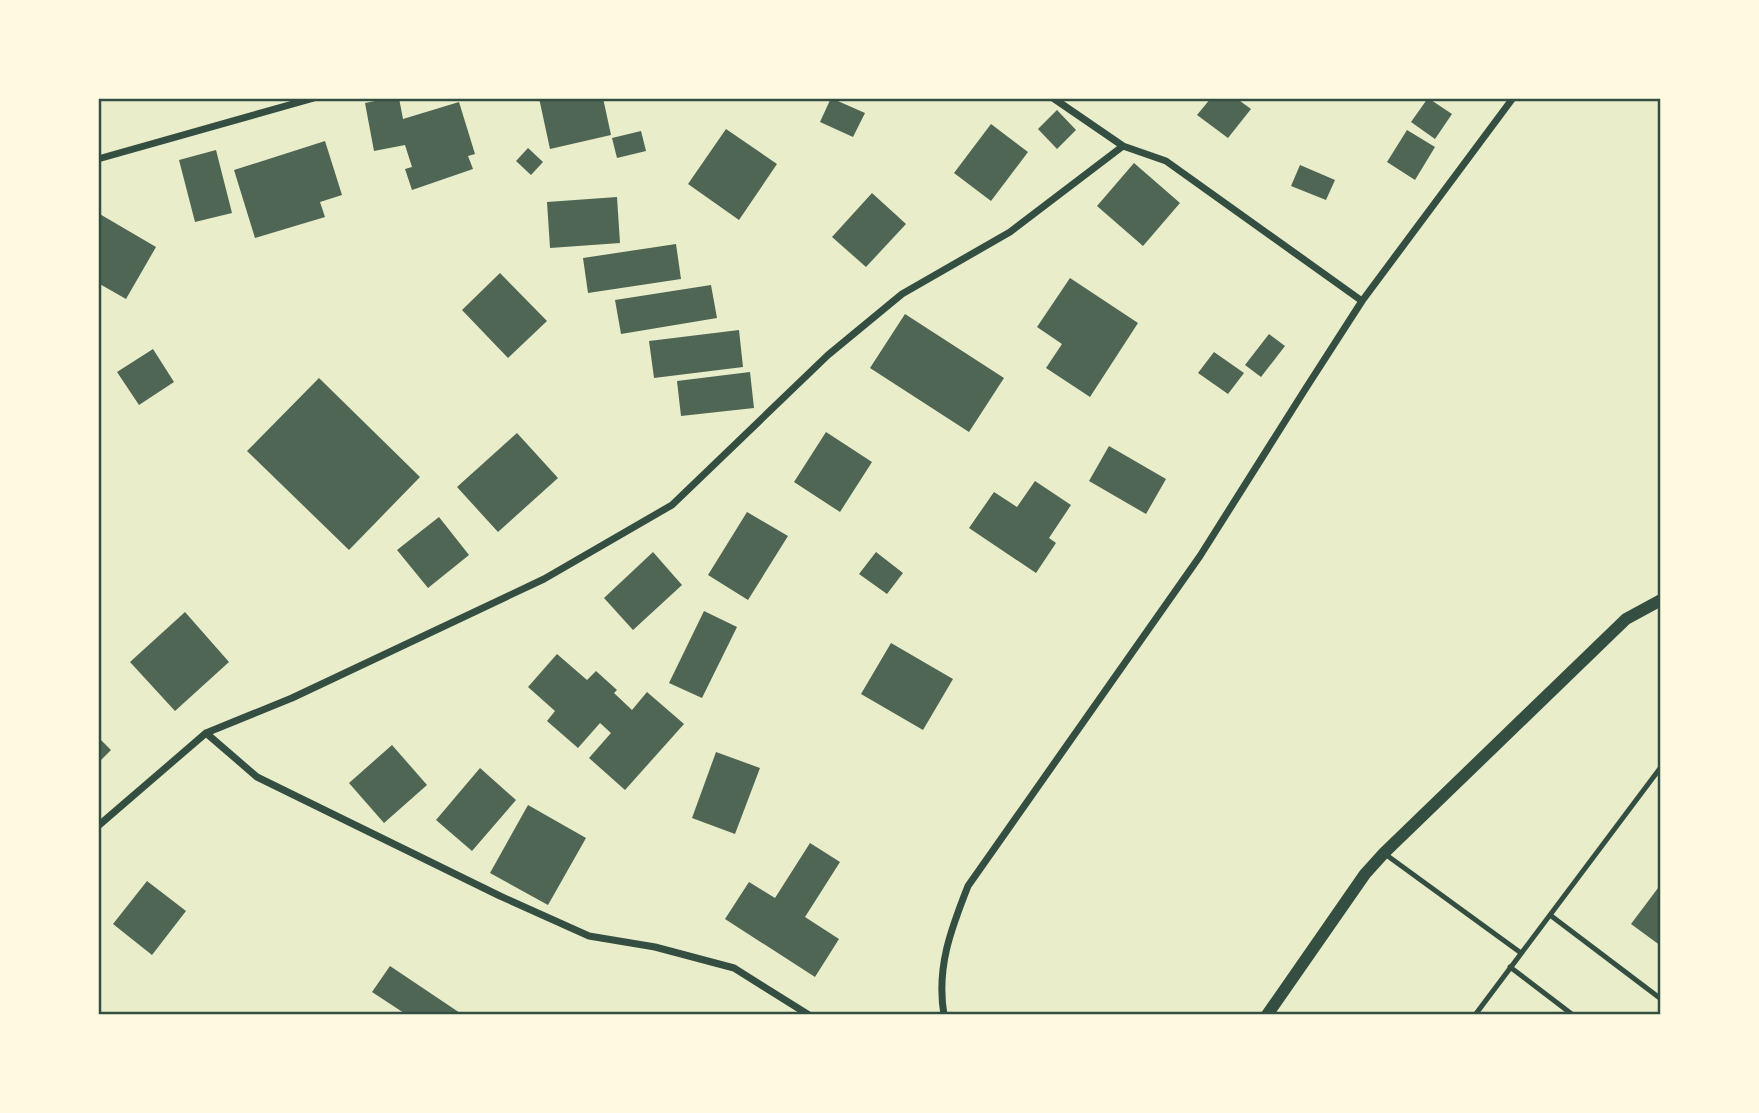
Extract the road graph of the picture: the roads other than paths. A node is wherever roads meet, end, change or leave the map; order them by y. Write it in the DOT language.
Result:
graph roads {
  1 [pos="314,98"];
  2 [pos="1053,98"];
  3 [pos="1513,98"];
  4 [pos="1123,146"];
  5 [pos="98,159"];
  6 [pos="1362,301"];
  7 [pos="1661,600"];
  8 [pos="206,733"];
  9 [pos="1661,767"];
  10 [pos="98,826"];
  11 [pos="1384,853"];
  12 [pos="1550,915"];
  13 [pos="1521,953"];
  14 [pos="1510,968"];
  15 [pos="1661,999"];
  16 [pos="809,1015"];
  17 [pos="944,1015"];
  18 [pos="1267,1015"];
  19 [pos="1475,1015"];
  20 [pos="1573,1015"];
  1 -- 5 [label="street"];
  2 -- 4 [label="street"];
  3 -- 6 [label="street"];
  4 -- 6 [label="street"];
  4 -- 8 [label="street"];
  6 -- 17 [label="street"];
  7 -- 11 [label="street"];
  8 -- 10 [label="street"];
  8 -- 16 [label="street"];
  9 -- 12 [label="lane"];
  11 -- 13 [label="lane"];
  11 -- 18 [label="street"];
  12 -- 13 [label="lane"];
  12 -- 15 [label="lane"];
  13 -- 14 [label="lane"];
  14 -- 19 [label="lane"];
  14 -- 20 [label="lane"];
}
